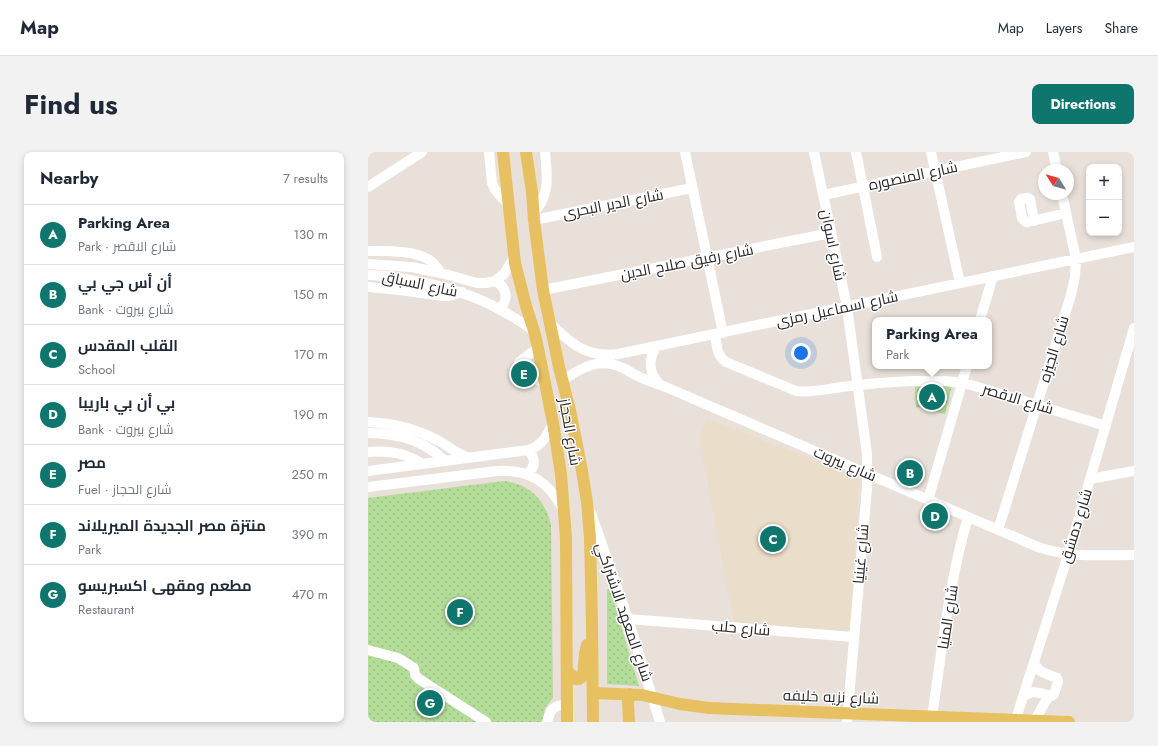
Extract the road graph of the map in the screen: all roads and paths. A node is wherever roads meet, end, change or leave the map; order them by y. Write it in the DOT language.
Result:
graph roads {
  1 [pos="422,152"];
  2 [pos="489,152"];
  3 [pos="503,152"];
  4 [pos="526,152"];
  5 [pos="545,152"];
  6 [pos="685,152"];
  7 [pos="814,152"];
  8 [pos="856,152"];
  9 [pos="931,152"];
  10 [pos="1026,152"];
  11 [pos="1053,152"];
  12 [pos="1056,164"];
  13 [pos="936,171"];
  14 [pos="863,186"];
  15 [pos="368,187"];
  16 [pos="692,188"];
  17 [pos="823,195"];
  18 [pos="1063,200"];
  19 [pos="509,204"];
  20 [pos="1066,213"];
  21 [pos="533,217"];
  22 [pos="1034,221"];
  23 [pos="831,233"];
  24 [pos="1134,247"];
  25 [pos="368,250"];
  26 [pos="515,256"];
  27 [pos="877,257"];
  28 [pos="707,258"];
  29 [pos="1076,259"];
  30 [pos="368,264"];
  31 [pos="441,273"];
  32 [pos="368,275"];
  33 [pos="992,276"];
  34 [pos="495,281"];
  35 [pos="960,283"];
  36 [pos="368,288"];
  37 [pos="543,290"];
  38 [pos="462,292"];
  39 [pos="846,307"];
  40 [pos="500,309"];
  41 [pos="981,317"];
  42 [pos="550,322"];
  43 [pos="1134,328"];
  44 [pos="534,331"];
  45 [pos="719,334"];
  46 [pos="656,347"];
  47 [pos="538,348"];
  48 [pos="1129,360"];
  49 [pos="518,366"];
  50 [pos="966,369"];
  51 [pos="530,377"];
  52 [pos="563,380"];
  53 [pos="545,383"];
  54 [pos="962,383"];
  55 [pos="660,385"];
  56 [pos="857,386"];
  57 [pos="1037,405"];
  58 [pos="368,422"];
  59 [pos="553,423"];
  60 [pos="1106,426"];
  61 [pos="368,434"];
  62 [pos="528,450"];
  63 [pos="368,452"];
  64 [pos="469,458"];
  65 [pos="445,461"];
  66 [pos="423,464"];
  67 [pos="368,471"];
  68 [pos="1134,471"];
  69 [pos="527,474"];
  70 [pos="868,474"];
  71 [pos="1090,480"];
  72 [pos="368,487"];
  73 [pos="928,500"];
  74 [pos="587,502"];
  75 [pos="564,512"];
  76 [pos="968,517"];
  77 [pos="998,530"];
  78 [pos="1068,555"];
  79 [pos="1134,555"];
  80 [pos="628,619"];
  81 [pos="592,633"];
  82 [pos="854,637"];
  83 [pos="368,650"];
  84 [pos="1034,663"];
  85 [pos="567,671"];
  86 [pos="593,692"];
  87 [pos="630,694"];
  88 [pos="1050,696"];
  89 [pos="653,697"];
  90 [pos="1023,697"];
  91 [pos="567,705"];
  92 [pos="932,717"];
  93 [pos="848,718"];
  94 [pos="995,721"];
  95 [pos="1015,721"];
  96 [pos="1033,721"];
  97 [pos="486,722"];
  98 [pos="547,722"];
  99 [pos="567,722"];
  100 [pos="593,722"];
  101 [pos="629,722"];
  102 [pos="660,722"];
  103 [pos="1069,722"];
  1 -- 15 [label="street"];
  2 -- 19 [label="street"];
  3 -- 19 [label="main road, شارع الحجاز"];
  4 -- 21 [label="main road, شارع الحجاز"];
  5 -- 21 [label="street"];
  6 -- 16 [label="street, شارع الاقصر"];
  7 -- 17 [label="street, شارع اسوان"];
  8 -- 14 [label="street"];
  9 -- 13 [label="street"];
  10 -- 13 [label="street, شارع المنصوره"];
  11 -- 12 [label="street"];
  13 -- 14 [label="street, شارع المنصوره"];
  13 -- 35 [label="street"];
  14 -- 17 [label="street, شارع المنصوره"];
  14 -- 27 [label="street"];
  16 -- 21 [label="street, شارع الدير البحرى"];
  16 -- 28 [label="street, شارع الاقصر"];
  17 -- 23 [label="street, شارع اسوان"];
  18 -- 20 [label="street, شارع الجيزه"];
  19 -- 26 [label="main road, شارع الحجاز"];
  20 -- 22 [label="street"];
  20 -- 29 [label="street, شارع الجيزه"];
  21 -- 37 [label="main road, شارع الحجاز"];
  23 -- 28 [label="street, شارع رفيق صلاح الدين"];
  23 -- 39 [label="street, شارع اسوان"];
  24 -- 29 [label="street, شارع اسماعيل رمزى"];
  25 -- 31 [label="street"];
  26 -- 34 [label="street"];
  26 -- 44 [label="main road, شارع الحجاز"];
  28 -- 37 [label="street, شارع رفيق صلاح الدين"];
  28 -- 45 [label="street, شارع الاقصر"];
  29 -- 33 [label="street, شارع اسماعيل رمزى"];
  29 -- 57 [label="street, شارع الجيزه"];
  30 -- 31 [label="street, شارع السباق"];
  31 -- 34 [label="street, شارع السباق"];
  32 -- 38 [label="street, شارع السباق"];
  33 -- 35 [label="street, شارع اسماعيل رمزى"];
  33 -- 41 [label="street"];
  34 -- 40 [label="street"];
  35 -- 39 [label="street, شارع اسماعيل رمزى"];
  36 -- 38 [label="street"];
  37 -- 42 [label="main road, شارع الحجاز"];
  38 -- 40 [label="street, شارع السباق"];
  39 -- 45 [label="street, شارع اسماعيل رمزى"];
  39 -- 56 [label="street, شارع اسوان"];
  40 -- 44 [label="street, شارع السباق"];
  42 -- 46 [label="street, شارع اسماعيل رمزى"];
  42 -- 52 [label="main road, شارع الحجاز"];
  43 -- 48 [label="street, شارع دمشق"];
  44 -- 47 [label="main road, شارع الحجاز"];
  45 -- 46 [label="street, شارع اسماعيل رمزى"];
  45 -- 56 [label="street, شارع الاقصر"];
  46 -- 55 [label="street"];
  47 -- 49 [label="street"];
  47 -- 53 [label="main road, شارع الحجاز"];
  48 -- 60 [label="street, شارع دمشق"];
  50 -- 54 [label="street"];
  51 -- 53 [label="street"];
  52 -- 55 [label="street, شارع بيروت"];
  52 -- 74 [label="main road, شارع الحجاز"];
  53 -- 59 [label="main road, شارع الحجاز"];
  54 -- 56 [label="street, شارع الاقصر"];
  54 -- 57 [label="street, شارع الاقصر"];
  54 -- 73 [label="street"];
  55 -- 70 [label="street, شارع بيروت"];
  56 -- 70 [label="street, شارع غينيا"];
  57 -- 60 [label="street, شارع الاقصر"];
  57 -- 77 [label="street, شارع الجيزه"];
  58 -- 64 [label="street"];
  59 -- 62 [label="street"];
  59 -- 75 [label="main road, شارع الحجاز"];
  60 -- 71 [label="street, شارع دمشق"];
  61 -- 65 [label="street"];
  62 -- 64 [label="street"];
  62 -- 69 [label="street"];
  63 -- 66 [label="street"];
  64 -- 65 [label="street"];
  65 -- 66 [label="street"];
  66 -- 67 [label="street"];
  68 -- 71 [label="street"];
  69 -- 72 [label="street"];
  69 -- 75 [label="street"];
  70 -- 73 [label="street, شارع بيروت"];
  70 -- 82 [label="street, شارع غينيا"];
  71 -- 78 [label="street, شارع دمشق"];
  73 -- 76 [label="street, شارع بيروت"];
  74 -- 80 [label="street, شارع المعهد الاشتراكي"];
  74 -- 81 [label="main road, شارع الحجاز"];
  75 -- 85 [label="main road, شارع الحجاز"];
  76 -- 77 [label="street, شارع بيروت"];
  76 -- 92 [label="street, شارع المنيا"];
  77 -- 78 [label="street, شارع بيروت"];
  78 -- 79 [label="street, شارع بيروت"];
  78 -- 84 [label="street, شارع دمشق"];
  80 -- 82 [label="street, شارع حلب"];
  80 -- 89 [label="street, شارع المعهد الاشتراكي"];
  81 -- 85 [label="main road"];
  81 -- 86 [label="main road, شارع الحجاز"];
  82 -- 93 [label="street, شارع غينيا"];
  83 -- 97 [label="street"];
  84 -- 88 [label="street"];
  84 -- 90 [label="street, شارع دمشق"];
  85 -- 91 [label="main road, شارع الحجاز"];
  86 -- 87 [label="main road, شارع نزيه خليفه"];
  86 -- 100 [label="main road, شارع الحجاز"];
  87 -- 89 [label="main road, شارع نزيه خليفه"];
  87 -- 101 [label="main road"];
  88 -- 90 [label="street"];
  88 -- 96 [label="street"];
  89 -- 93 [label="main road, شارع نزيه خليفه"];
  89 -- 102 [label="street, شارع المعهد الاشتراكي"];
  90 -- 95 [label="street, شارع دمشق"];
  91 -- 98 [label="street"];
  91 -- 99 [label="main road, شارع الحجاز"];
  92 -- 93 [label="main road, شارع نزيه خليفه"];
  92 -- 94 [label="main road, شارع نزيه خليفه"];
  94 -- 95 [label="main road, شارع نزيه خليفه"];
  95 -- 96 [label="main road, شارع نزيه خليفه"];
  96 -- 103 [label="main road, شارع نزيه خليفه"];
}
